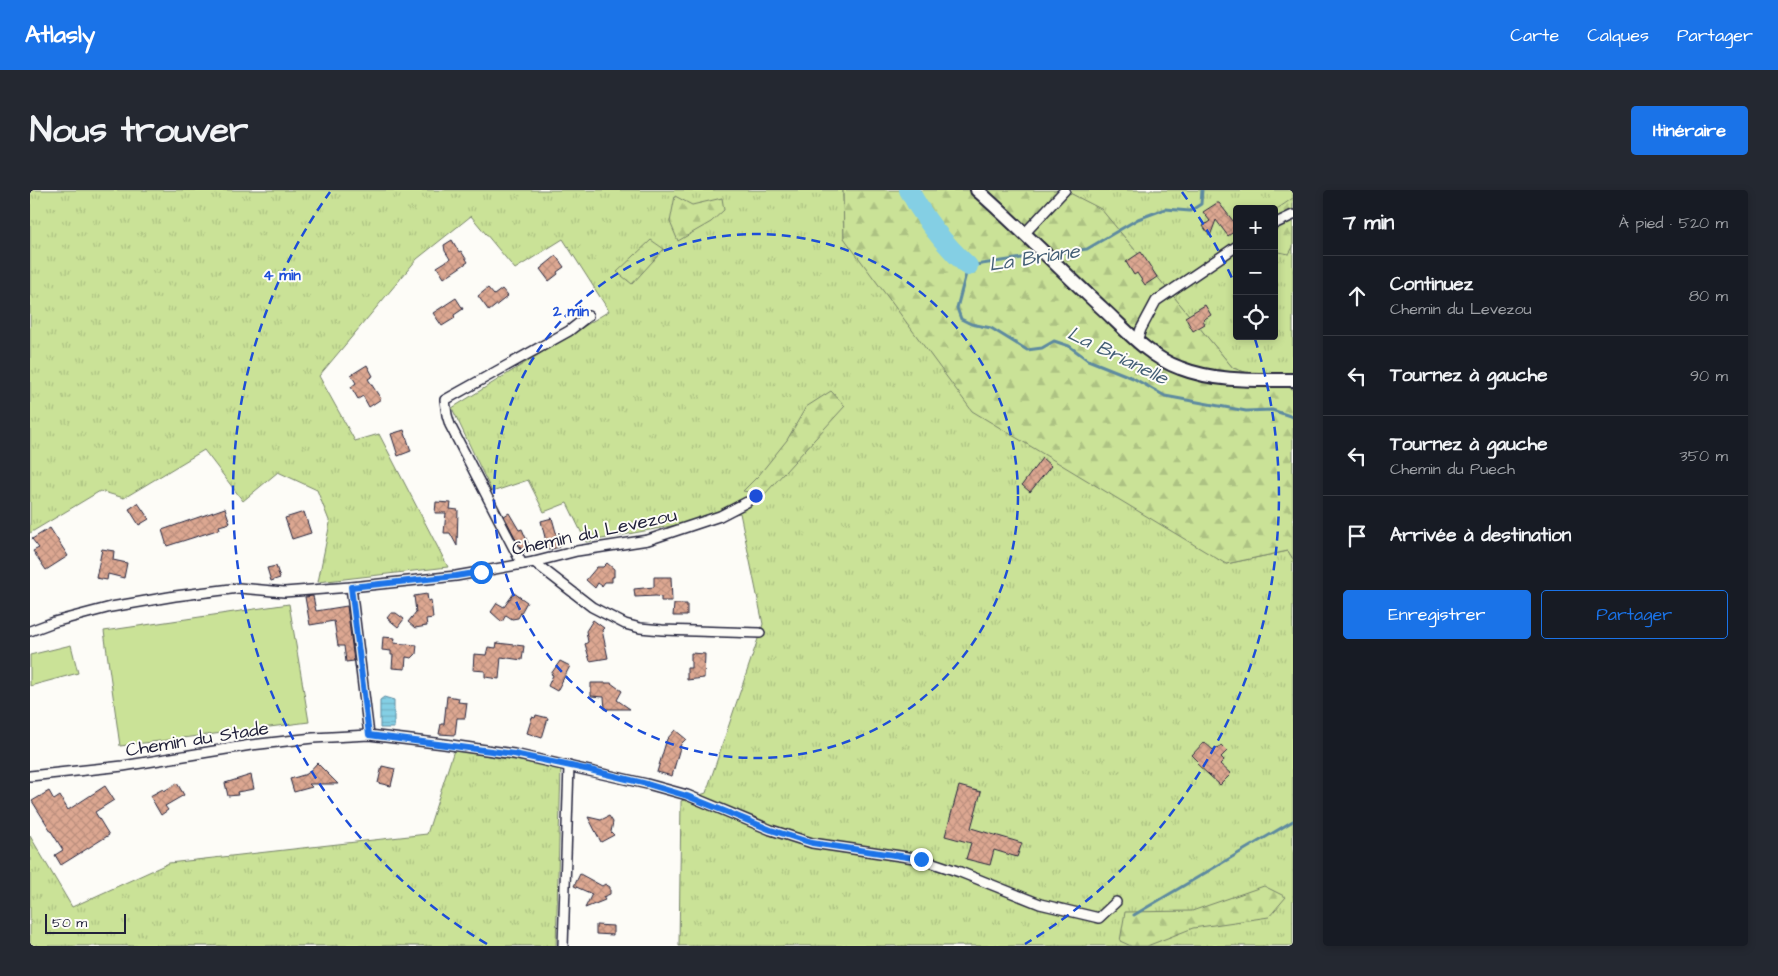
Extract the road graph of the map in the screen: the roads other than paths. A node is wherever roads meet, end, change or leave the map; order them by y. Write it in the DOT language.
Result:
graph roads {
  1 [pos="977,190"];
  2 [pos="1065,190"];
  3 [pos="1293,214"];
  4 [pos="1278,222"];
  5 [pos="1025,233"];
  6 [pos="1233,249"];
  7 [pos="588,316"];
  8 [pos="1137,340"];
  9 [pos="1293,380"];
  10 [pos="747,502"];
  11 [pos="534,562"];
  12 [pos="522,564"];
  13 [pos="351,587"];
  14 [pos="30,631"];
  15 [pos="760,632"];
  16 [pos="369,735"];
  17 [pos="569,766"];
  18 [pos="30,776"];
  19 [pos="1116,902"];
  20 [pos="563,946"];
  1 -- 5 [label="main road"];
  2 -- 5 [label="street"];
  3 -- 4 [label="street"];
  5 -- 8 [label="main road"];
  6 -- 8 [label="street"];
  7 -- 12 [label="street"];
  8 -- 9 [label="main road"];
  10 -- 11 [label="street, Chemin du Levezou"];
  11 -- 12 [label="street, Chemin du Levezou"];
  11 -- 15 [label="street"];
  12 -- 13 [label="street, Chemin du Levezou"];
  13 -- 14 [label="street, Chemin du Levezou"];
  13 -- 16 [label="street"];
  16 -- 17 [label="street, Chemin du Stade"];
  16 -- 18 [label="street, Chemin du Stade"];
  17 -- 19 [label="street, Chemin du Stade"];
  17 -- 20 [label="street"];
}
